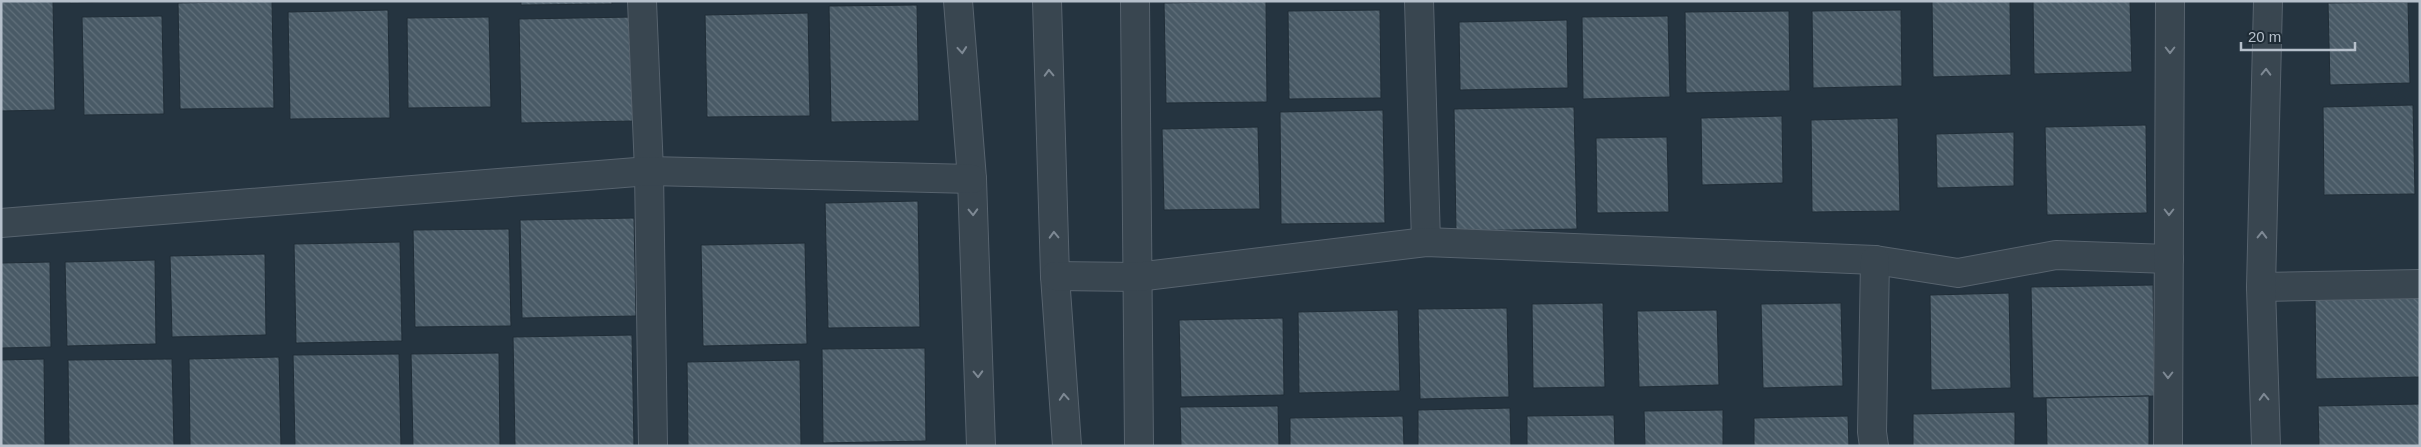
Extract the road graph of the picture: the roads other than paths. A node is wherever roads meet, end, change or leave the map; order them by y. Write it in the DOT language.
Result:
graph roads {
  1 [pos="642,1"];
  2 [pos="958,1"];
  3 [pos="1047,1"];
  4 [pos="1135,1"];
  5 [pos="1419,1"];
  6 [pos="2170,1"];
  7 [pos="2268,1"];
  8 [pos="649,171"];
  9 [pos="972,179"];
  10 [pos="1,222"];
  11 [pos="1426,242"];
  12 [pos="2169,259"];
  13 [pos="1875,260"];
  14 [pos="1055,276"];
  15 [pos="1137,277"];
  16 [pos="2420,284"];
  17 [pos="2261,287"];
  18 [pos="653,446"];
  19 [pos="981,446"];
  20 [pos="1067,446"];
  21 [pos="1139,446"];
  22 [pos="1874,446"];
  23 [pos="2168,446"];
  24 [pos="2266,446"];
  1 -- 8 [label="street"];
  2 -- 9 [label="street, one-way"];
  14 -- 3 [label="street, one-way"];
  4 -- 15 [label="street"];
  5 -- 11 [label="street"];
  6 -- 12 [label="street, one-way"];
  17 -- 7 [label="street, one-way"];
  8 -- 9 [label="street"];
  8 -- 10 [label="street"];
  8 -- 18 [label="street"];
  9 -- 19 [label="street, one-way"];
  11 -- 13 [label="street"];
  11 -- 15 [label="street"];
  12 -- 13 [label="street"];
  12 -- 23 [label="street, one-way"];
  13 -- 22 [label="street"];
  14 -- 15 [label="street"];
  20 -- 14 [label="street, one-way"];
  15 -- 21 [label="street"];
  16 -- 17 [label="street"];
  24 -- 17 [label="street, one-way"];
}
